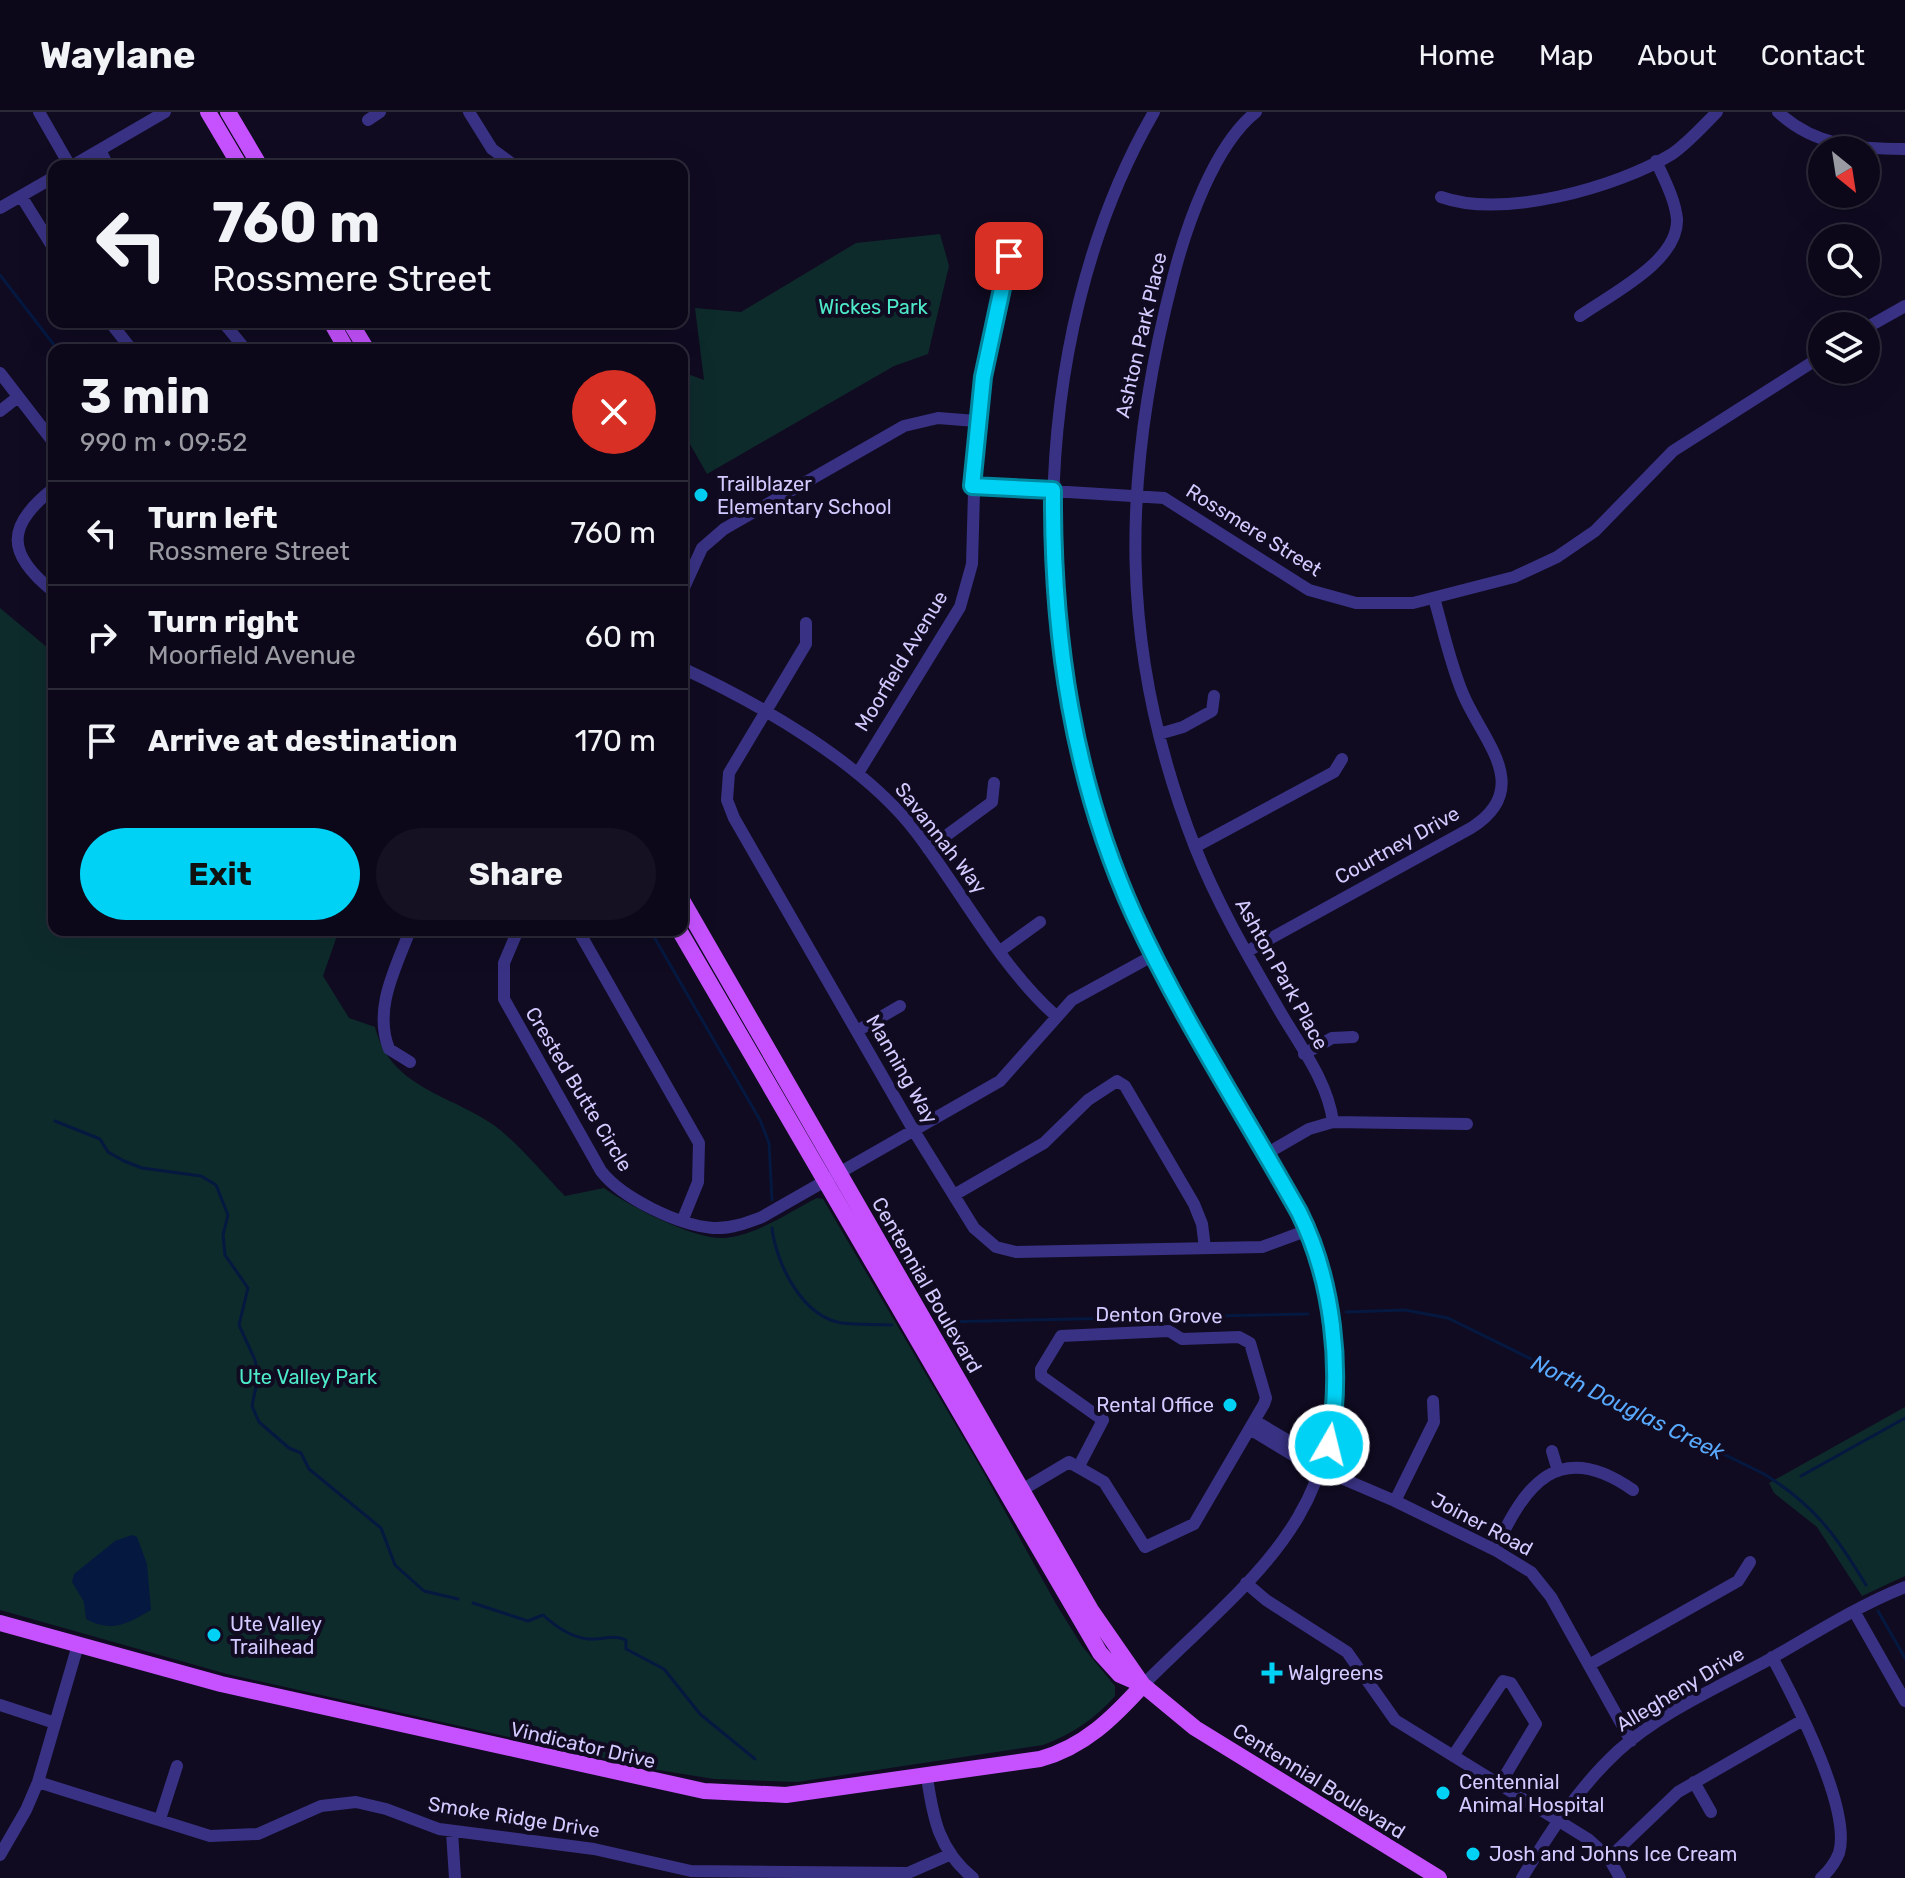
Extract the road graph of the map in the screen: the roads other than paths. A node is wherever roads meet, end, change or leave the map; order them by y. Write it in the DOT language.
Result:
graph roads {
  1 [pos="39,112"];
  2 [pos="165,112"];
  3 [pos="208,112"];
  4 [pos="228,112"];
  5 [pos="380,112"];
  6 [pos="469,112"];
  7 [pos="1154,112"];
  8 [pos="1256,112"];
  9 [pos="1717,112"];
  10 [pos="1778,112"];
  11 [pos="368,120"];
  12 [pos="1905,149"];
  13 [pos="100,150"];
  14 [pos="67,160"];
  15 [pos="82,160"];
  16 [pos="105,160"];
  17 [pos="236,160"];
  18 [pos="256,160"];
  19 [pos="507,160"];
  20 [pos="1656,161"];
  21 [pos="48,180"];
  22 [pos="21,196"];
  23 [pos="1441,197"];
  24 [pos="0,208"];
  25 [pos="1006,235"];
  26 [pos="48,239"];
  27 [pos="1905,306"];
  28 [pos="1580,316"];
  29 [pos="1880,320"];
  30 [pos="115,328"];
  31 [pos="228,328"];
  32 [pos="127,344"];
  33 [pos="241,344"];
  34 [pos="1808,365"];
  35 [pos="0,373"];
  36 [pos="18,397"];
  37 [pos="0,411"];
  38 [pos="976,421"];
  39 [pos="48,435"];
  40 [pos="972,486"];
  41 [pos="1053,490"];
  42 [pos="48,493"];
  43 [pos="1135,494"];
  44 [pos="688,579"];
  45 [pos="48,586"];
  46 [pos="1434,598"];
  47 [pos="806,623"];
  48 [pos="688,671"];
  49 [pos="1214,696"];
  50 [pos="763,713"];
  51 [pos="1159,734"];
  52 [pos="1342,759"];
  53 [pos="858,773"];
  54 [pos="994,783"];
  55 [pos="1195,847"];
  56 [pos="928,849"];
  57 [pos="688,910"];
  58 [pos="1040,922"];
  59 [pos="408,936"];
  60 [pos="515,936"];
  61 [pos="581,936"];
  62 [pos="682,936"];
  63 [pos="1000,951"];
  64 [pos="1246,952"];
  65 [pos="1154,955"];
  66 [pos="900,1006"];
  67 [pos="1056,1016"];
  68 [pos="857,1031"];
  69 [pos="1353,1037"];
  70 [pos="1304,1054"];
  71 [pos="410,1062"];
  72 [pos="1333,1122"];
  73 [pos="1467,1124"];
  74 [pos="914,1131"];
  75 [pos="1266,1154"];
  76 [pos="839,1173"];
  77 [pos="824,1183"];
  78 [pos="954,1195"];
  79 [pos="683,1219"];
  80 [pos="1308,1230"];
  81 [pos="1205,1248"];
  82 [pos="1433,1401"];
  83 [pos="1252,1425"];
  84 [pos="1552,1451"];
  85 [pos="1326,1457"];
  86 [pos="1079,1466"];
  87 [pos="1322,1470"];
  88 [pos="1558,1471"];
  89 [pos="1022,1490"];
  90 [pos="1633,1490"];
  91 [pos="1395,1501"];
  92 [pos="1495,1550"];
  93 [pos="1750,1562"];
  94 [pos="1246,1583"];
  95 [pos="1905,1587"];
  96 [pos="1854,1611"];
  97 [pos="0,1623"];
  98 [pos="78,1645"];
  99 [pos="1772,1657"];
  100 [pos="1589,1665"];
  101 [pos="1143,1685"];
  102 [pos="1905,1701"];
  103 [pos="0,1705"];
  104 [pos="1803,1720"];
  105 [pos="55,1723"];
  106 [pos="1631,1741"];
  107 [pos="1453,1756"];
  108 [pos="177,1766"];
  109 [pos="927,1777"];
  110 [pos="38,1782"];
  111 [pos="1694,1782"];
  112 [pos="1500,1784"];
  113 [pos="1711,1812"];
  114 [pos="160,1819"];
  115 [pos="1557,1820"];
  116 [pos="452,1832"];
  117 [pos="4,1838"];
  118 [pos="0,1855"];
  119 [pos="949,1855"];
  120 [pos="1838,1855"];
  121 [pos="1609,1858"];
  122 [pos="1851,1859"];
  123 [pos="455,1878"];
  124 [pos="973,1878"];
  125 [pos="1439,1878"];
  126 [pos="1522,1878"];
  127 [pos="1620,1878"];
  128 [pos="1821,1878"];
  1 -- 14 [label="street"];
  2 -- 13 [label="street"];
  3 -- 17 [label="main road"];
  4 -- 18 [label="main road"];
  5 -- 11 [label="street"];
  6 -- 19 [label="street"];
  7 -- 41 [label="street"];
  8 -- 43 [label="street, Ashton Park Place"];
  9 -- 20 [label="street"];
  10 -- 12 [label="street"];
  13 -- 15 [label="street"];
  13 -- 16 [label="street"];
  20 -- 23 [label="street"];
  20 -- 28 [label="street"];
  21 -- 22 [label="street"];
  22 -- 24 [label="street"];
  22 -- 26 [label="street"];
  25 -- 38 [label="street, Moorfield Avenue"];
  27 -- 29 [label="street"];
  30 -- 32 [label="street"];
  31 -- 33 [label="street"];
  34 -- 46 [label="street, Rossmere Street"];
  35 -- 36 [label="street"];
  36 -- 37 [label="street"];
  36 -- 39 [label="street"];
  38 -- 40 [label="street, Moorfield Avenue"];
  38 -- 44 [label="street"];
  40 -- 41 [label="street, Rossmere Street"];
  40 -- 53 [label="street, Moorfield Avenue"];
  41 -- 43 [label="street, Rossmere Street"];
  41 -- 65 [label="street"];
  42 -- 45 [label="street"];
  43 -- 46 [label="street, Rossmere Street"];
  43 -- 51 [label="street, Ashton Park Place"];
  46 -- 64 [label="street, Courtney Drive"];
  47 -- 50 [label="street, Manning Way"];
  48 -- 50 [label="street, Savannah Way"];
  49 -- 51 [label="street"];
  50 -- 53 [label="street, Savannah Way"];
  50 -- 68 [label="street, Manning Way"];
  51 -- 55 [label="street, Ashton Park Place"];
  52 -- 55 [label="street"];
  53 -- 56 [label="street, Savannah Way"];
  54 -- 56 [label="street"];
  55 -- 64 [label="street, Ashton Park Place"];
  56 -- 63 [label="street, Savannah Way"];
  57 -- 76 [label="main road, Centennial Boulevard"];
  58 -- 63 [label="street"];
  59 -- 71 [label="street"];
  60 -- 79 [label="street, Crested Butte Circle"];
  61 -- 79 [label="street"];
  62 -- 77 [label="main road, Centennial Boulevard"];
  63 -- 67 [label="street, Savannah Way"];
  64 -- 70 [label="street, Ashton Park Place"];
  65 -- 67 [label="street, Crested Butte Circle"];
  65 -- 75 [label="street"];
  66 -- 68 [label="street"];
  67 -- 74 [label="street, Crested Butte Circle"];
  68 -- 74 [label="street, Manning Way"];
  69 -- 70 [label="street"];
  70 -- 72 [label="street, Ashton Park Place"];
  72 -- 73 [label="street"];
  72 -- 75 [label="street"];
  74 -- 76 [label="street, Crested Butte Circle"];
  74 -- 78 [label="street, Manning Way"];
  75 -- 80 [label="street"];
  76 -- 77 [label="street, Crested Butte Circle"];
  76 -- 89 [label="main road, Centennial Boulevard"];
  77 -- 79 [label="street, Crested Butte Circle"];
  77 -- 101 [label="main road, Centennial Boulevard"];
  78 -- 81 [label="street, Manning Way"];
  78 -- 81 [label="street"];
  80 -- 81 [label="street, Manning Way"];
  80 -- 85 [label="street"];
  82 -- 91 [label="street"];
  83 -- 85 [label="street"];
  83 -- 86 [label="street"];
  83 -- 86 [label="street, Denton Grove"];
  83 -- 87 [label="street"];
  84 -- 88 [label="street"];
  85 -- 87 [label="street"];
  86 -- 89 [label="street"];
  87 -- 91 [label="street, Joiner Road"];
  87 -- 94 [label="street"];
  88 -- 90 [label="street"];
  88 -- 92 [label="street"];
  89 -- 101 [label="main road, Centennial Boulevard"];
  91 -- 92 [label="street, Joiner Road"];
  92 -- 100 [label="street, Joiner Road"];
  93 -- 100 [label="street"];
  94 -- 101 [label="street"];
  94 -- 107 [label="street"];
  95 -- 96 [label="street, Allegheny Drive"];
  96 -- 99 [label="street, Allegheny Drive"];
  96 -- 102 [label="street"];
  97 -- 98 [label="main road, Vindicator Drive"];
  98 -- 105 [label="street"];
  98 -- 109 [label="main road, Vindicator Drive"];
  99 -- 104 [label="street"];
  99 -- 106 [label="street, Allegheny Drive"];
  100 -- 106 [label="street, Joiner Road"];
  101 -- 109 [label="main road, Vindicator Drive"];
  101 -- 125 [label="main road, Centennial Boulevard"];
  103 -- 105 [label="street"];
  104 -- 111 [label="street"];
  104 -- 120 [label="street"];
  105 -- 110 [label="street"];
  106 -- 115 [label="street, Allegheny Drive"];
  107 -- 112 [label="street"];
  107 -- 112 [label="street"];
  108 -- 114 [label="street"];
  109 -- 119 [label="street"];
  110 -- 114 [label="street, Smoke Ridge Drive"];
  110 -- 117 [label="street"];
  111 -- 113 [label="street"];
  111 -- 121 [label="street"];
  112 -- 115 [label="street"];
  114 -- 116 [label="street, Smoke Ridge Drive"];
  115 -- 121 [label="street"];
  115 -- 126 [label="street, Allegheny Drive"];
  116 -- 119 [label="street, Smoke Ridge Drive"];
  116 -- 123 [label="street"];
  117 -- 118 [label="street"];
  119 -- 124 [label="street"];
  120 -- 122 [label="street"];
  120 -- 128 [label="street"];
  121 -- 127 [label="street"];
}
